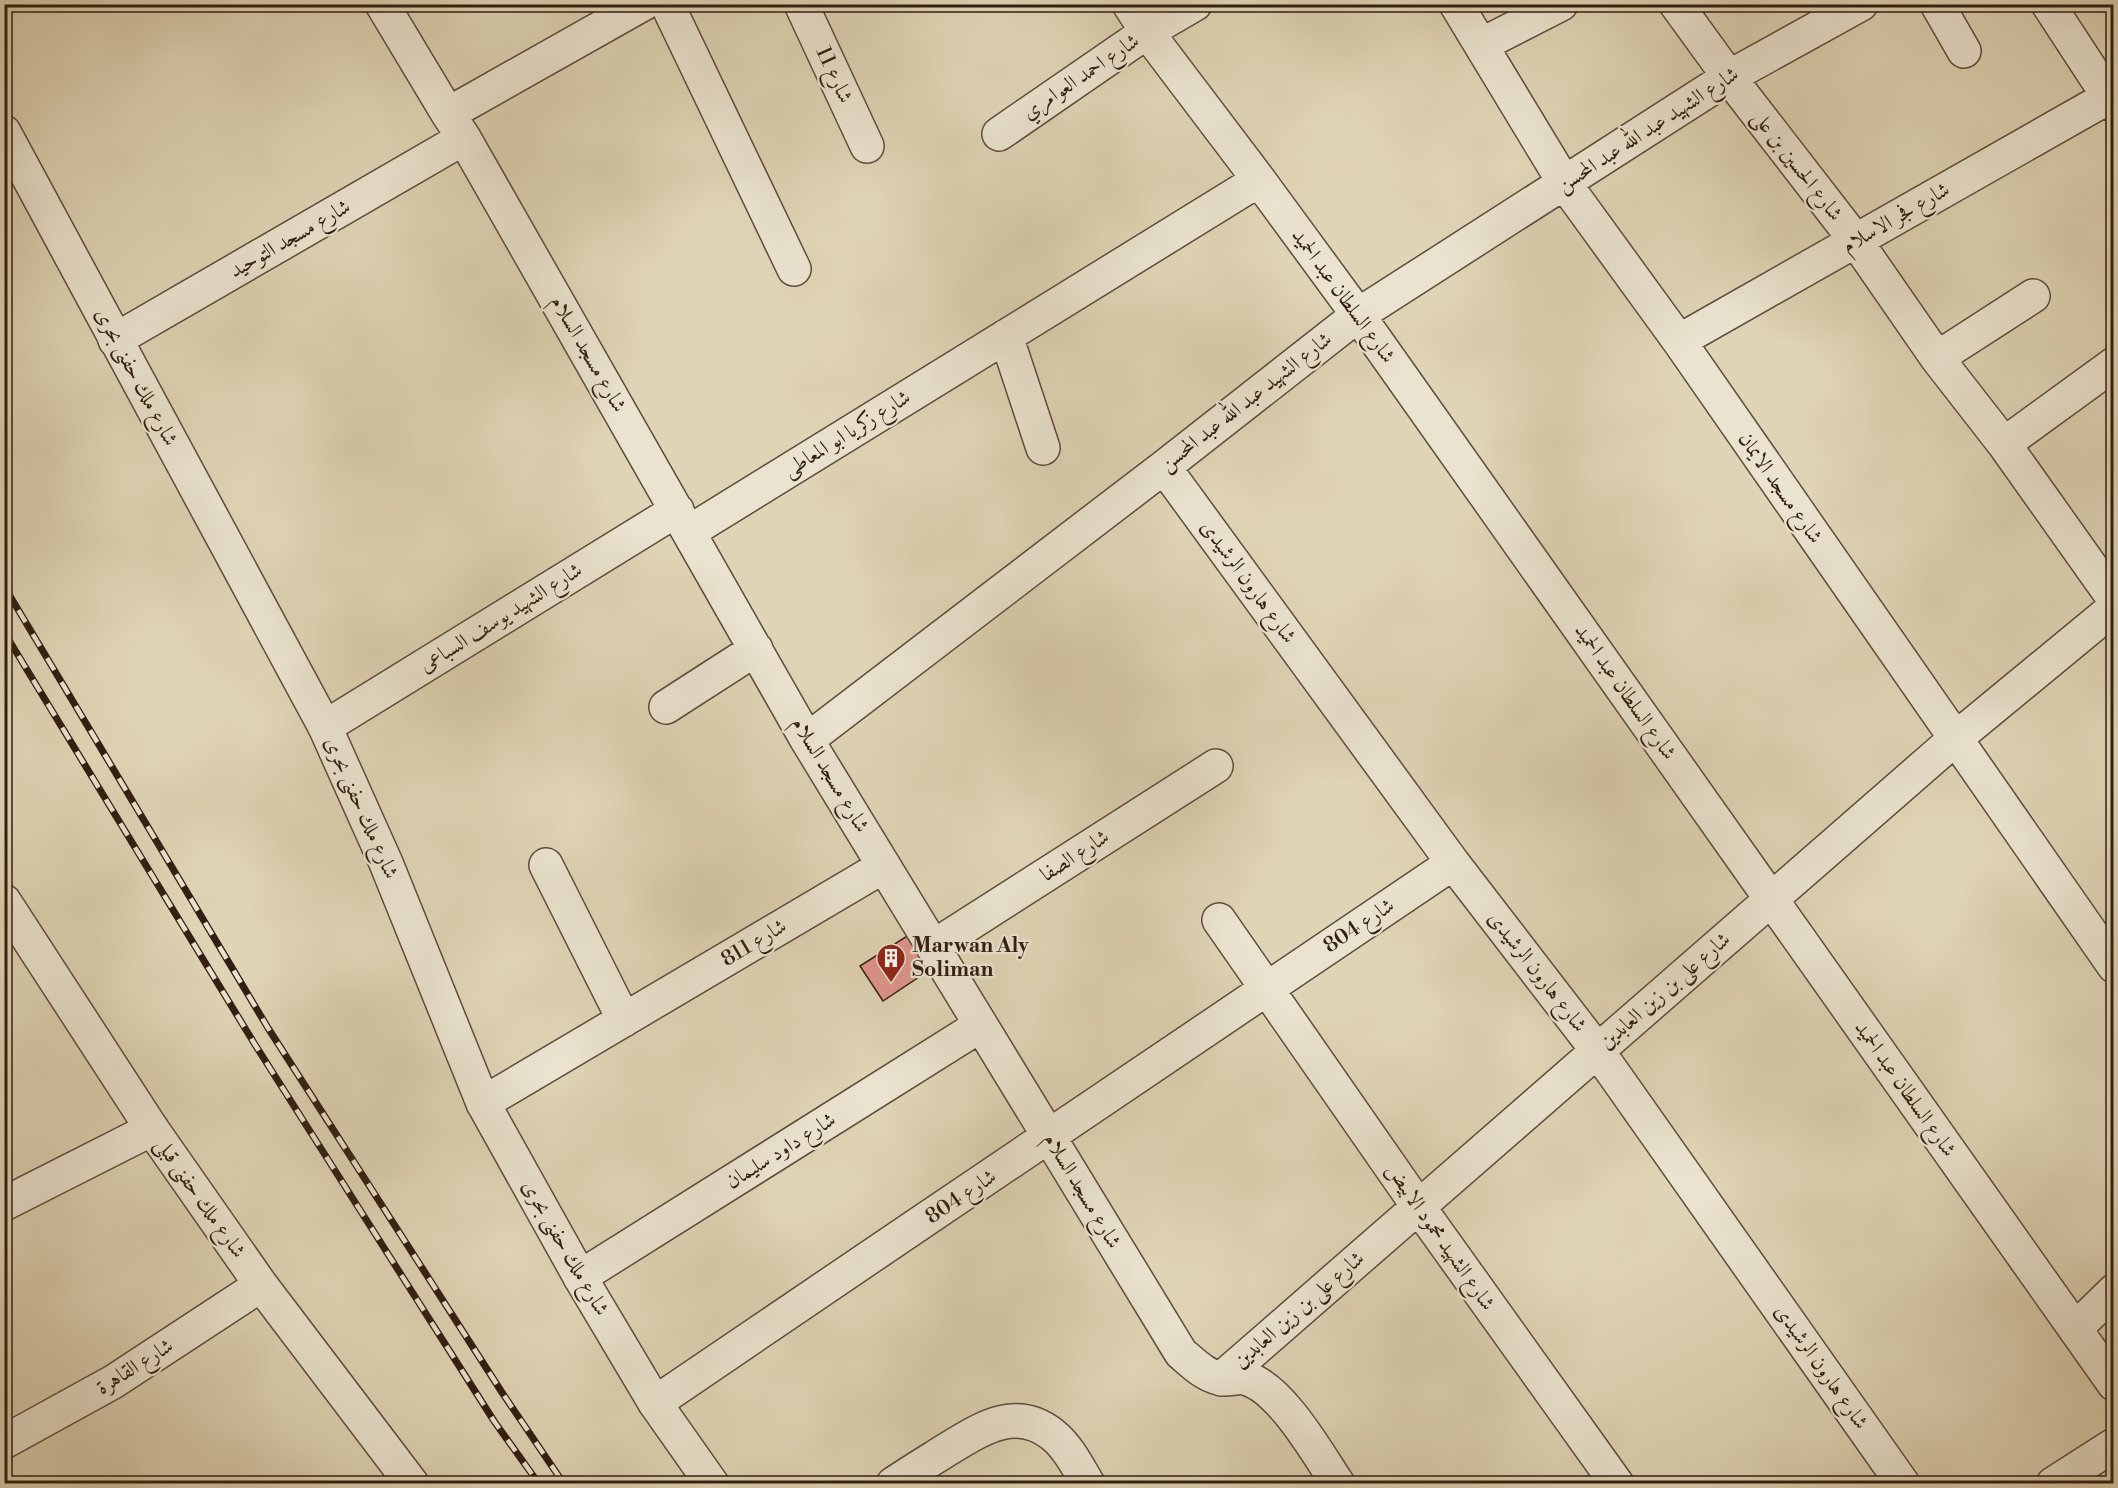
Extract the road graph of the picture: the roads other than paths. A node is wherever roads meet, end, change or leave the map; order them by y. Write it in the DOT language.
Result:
graph roads {
  1 [pos="382,4"];
  2 [pos="643,4"];
  3 [pos="667,4"];
  4 [pos="801,4"];
  5 [pos="1129,4"];
  6 [pos="1195,4"];
  7 [pos="1456,4"];
  8 [pos="1561,4"];
  9 [pos="1676,4"];
  10 [pos="1861,4"];
  11 [pos="1937,4"];
  12 [pos="2048,4"];
  13 [pos="1147,32"];
  14 [pos="1481,45"];
  15 [pos="1964,51"];
  16 [pos="1729,77"];
  17 [pos="2112,99"];
  18 [pos="456,126"];
  19 [pos="4,132"];
  20 [pos="999,134"];
  21 [pos="867,146"];
  22 [pos="1259,180"];
  23 [pos="1565,184"];
  24 [pos="1856,241"];
  25 [pos="794,268"];
  26 [pos="2033,296"];
  27 [pos="1358,315"];
  28 [pos="1006,336"];
  29 [pos="115,340"];
  30 [pos="1679,341"];
  31 [pos="1937,358"];
  32 [pos="2114,364"];
  33 [pos="2004,444"];
  34 [pos="1043,448"];
  35 [pos="1164,467"];
  36 [pos="683,521"];
  37 [pos="2114,599"];
  38 [pos="2114,608"];
  39 [pos="756,649"];
  40 [pos="666,707"];
  41 [pos="325,727"];
  42 [pos="807,740"];
  43 [pos="1955,740"];
  44 [pos="1216,766"];
  45 [pos="1453,863"];
  46 [pos="546,865"];
  47 [pos="884,866"];
  48 [pos="1771,899"];
  49 [pos="6,908"];
  50 [pos="1219,920"];
  51 [pos="933,947"];
  52 [pos="2114,966"];
  53 [pos="1265,988"];
  54 [pos="624,1020"];
  55 [pos="981,1025"];
  56 [pos="1598,1050"];
  57 [pos="483,1104"];
  58 [pos="152,1129"];
  59 [pos="1050,1137"];
  60 [pos="4,1204"];
  61 [pos="1418,1206"];
  62 [pos="580,1277"];
  63 [pos="261,1285"];
  64 [pos="2114,1291"];
  65 [pos="2076,1329"];
  66 [pos="1221,1379"];
  67 [pos="2114,1384"];
  68 [pos="655,1403"];
  69 [pos="4,1442"];
  70 [pos="2114,1445"];
  71 [pos="408,1482"];
  72 [pos="712,1484"];
  73 [pos="893,1484"];
  74 [pos="1088,1484"];
  75 [pos="1338,1484"];
  76 [pos="1617,1484"];
  77 [pos="1903,1484"];
  78 [pos="2053,1484"];
  1 -- 18 [label="street, شارع مسجد السلام"];
  2 -- 18 [label="street, شارع مسجد التوحيد"];
  3 -- 25 [label="street"];
  4 -- 21 [label="street, شارع 11"];
  5 -- 13 [label="street, شارع السلطان عبد الحميد"];
  6 -- 13 [label="street, شارع احمد العوامري"];
  7 -- 14 [label="street, شارع مسجد الايمان"];
  8 -- 14 [label="street"];
  9 -- 16 [label="street, شارع الحسين بن على"];
  10 -- 16 [label="street, شارع الشهيد عبد الله عبد المحسن"];
  11 -- 15 [label="street"];
  12 -- 17 [label="street"];
  13 -- 20 [label="street, شارع احمد العوامري"];
  13 -- 22 [label="street, شارع السلطان عبد الحميد"];
  14 -- 23 [label="street, شارع مسجد الايمان"];
  16 -- 23 [label="street, شارع الشهيد عبد الله عبد المحسن"];
  16 -- 24 [label="street, شارع الحسين بن على"];
  17 -- 24 [label="street, شارع فجر الاسلام"];
  18 -- 29 [label="street, شارع مسجد التوحيد"];
  18 -- 36 [label="street, شارع مسجد السلام"];
  19 -- 29 [label="street, شارع ملك حفنى بحرى"];
  22 -- 27 [label="street, شارع السلطان عبد الحميد"];
  22 -- 28 [label="street, شارع زكريا ابو المعاطى"];
  23 -- 27 [label="street, شارع الشهيد عبد الله عبد المحسن"];
  23 -- 30 [label="street, شارع مسجد الايمان"];
  24 -- 30 [label="street, شارع فجر الاسلام"];
  24 -- 31 [label="street, شارع الحسين بن على"];
  26 -- 31 [label="street"];
  27 -- 35 [label="street, شارع الشهيد عبد الله عبد المحسن"];
  27 -- 48 [label="street, شارع السلطان عبد الحميد"];
  28 -- 34 [label="street"];
  28 -- 36 [label="street, شارع زكريا ابو المعاطى"];
  29 -- 41 [label="street, شارع ملك حفنى بحرى"];
  30 -- 43 [label="street, شارع مسجد الايمان"];
  31 -- 33 [label="street, شارع الحسين بن على"];
  32 -- 33 [label="street"];
  33 -- 37 [label="street, شارع الحسين بن على"];
  35 -- 42 [label="street, شارع الشهيد عبد الله عبد المحسن"];
  35 -- 45 [label="street, شارع هارون الرشيدى"];
  36 -- 39 [label="street, شارع مسجد السلام"];
  36 -- 41 [label="street, شارع الشهيد يوسف السباعى"];
  38 -- 43 [label="street, شارع على بن زين العابدين"];
  39 -- 40 [label="street"];
  39 -- 42 [label="street, شارع مسجد السلام"];
  41 -- 57 [label="street, شارع ملك حفنى بحرى"];
  42 -- 47 [label="street, شارع مسجد السلام"];
  43 -- 48 [label="street, شارع على بن زين العابدين"];
  43 -- 52 [label="street, شارع مسجد الايمان"];
  44 -- 51 [label="street, شارع الصفا"];
  45 -- 53 [label="street, شارع 804"];
  45 -- 56 [label="street, شارع هارون الرشيدى"];
  46 -- 54 [label="street"];
  47 -- 51 [label="street, شارع مسجد السلام"];
  47 -- 54 [label="street, شارع 811"];
  48 -- 56 [label="street, شارع على بن زين العابدين"];
  48 -- 65 [label="street, شارع السلطان عبد الحميد"];
  49 -- 58 [label="street, شارع ملك حفنى قبلى"];
  50 -- 53 [label="street"];
  51 -- 55 [label="street, شارع مسجد السلام"];
  53 -- 59 [label="street, شارع 804"];
  53 -- 61 [label="street, شارع الشهيد محمود الابيض"];
  54 -- 57 [label="street, شارع 811"];
  55 -- 59 [label="street, شارع مسجد السلام"];
  55 -- 62 [label="street, شارع داود سليمان"];
  56 -- 61 [label="street, شارع على بن زين العابدين"];
  56 -- 77 [label="street, شارع هارون الرشيدى"];
  57 -- 62 [label="street, شارع ملك حفنى بحرى"];
  58 -- 60 [label="street"];
  58 -- 63 [label="street, شارع ملك حفنى قبلى"];
  59 -- 66 [label="street, شارع مسجد السلام"];
  59 -- 68 [label="street, شارع 804"];
  61 -- 66 [label="street, شارع على بن زين العابدين"];
  61 -- 76 [label="street, شارع الشهيد محمود الابيض"];
  62 -- 68 [label="street, شارع ملك حفنى بحرى"];
  63 -- 69 [label="street, شارع القاهرة"];
  63 -- 71 [label="street, شارع ملك حفنى قبلى"];
  64 -- 65 [label="street"];
  65 -- 67 [label="street, شارع السلطان عبد الحميد"];
  66 -- 75 [label="street, شارع مسجد السلام"];
  68 -- 72 [label="street, شارع ملك حفنى بحرى"];
  70 -- 78 [label="street"];
  73 -- 74 [label="street"];
}
